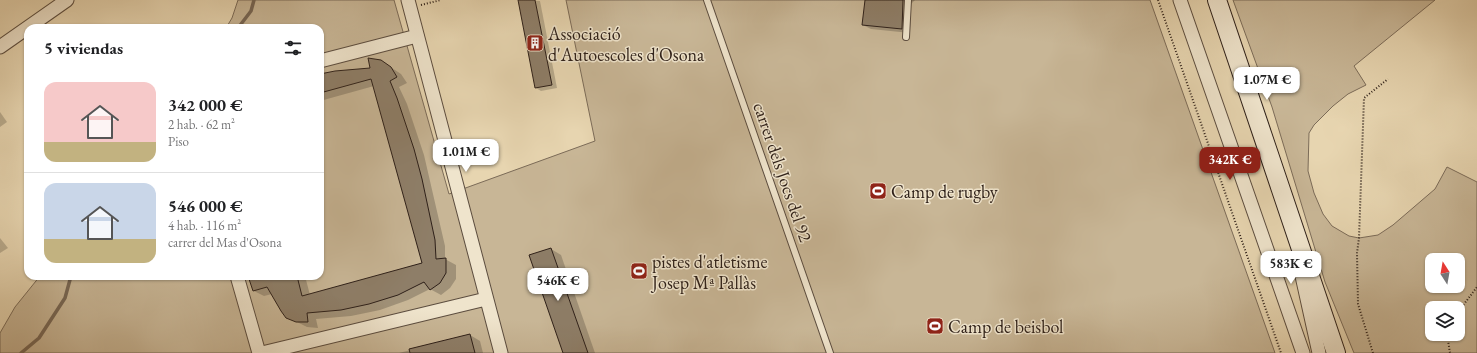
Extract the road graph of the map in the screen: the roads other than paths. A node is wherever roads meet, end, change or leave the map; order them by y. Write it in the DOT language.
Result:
graph roads {
  1 [pos="67,0"];
  2 [pos="707,0"];
  3 [pos="908,0"];
  4 [pos="1180,0"];
  5 [pos="1217,0"];
  6 [pos="409,4"];
  7 [pos="33,24"];
  8 [pos="24,30"];
  9 [pos="417,36"];
  10 [pos="906,37"];
  11 [pos="0,47"];
  12 [pos="324,61"];
  13 [pos="238,280"];
  14 [pos="486,299"];
  15 [pos="1332,350"];
  16 [pos="259,353"];
  17 [pos="262,353"];
  18 [pos="501,353"];
  19 [pos="830,353"];
  20 [pos="1303,353"];
  1 -- 7 [label="street"];
  2 -- 19 [label="lane, carrer dels Jocs del 92"];
  3 -- 10 [label="lane"];
  4 -- 20 [label="street"];
  5 -- 15 [label="street"];
  6 -- 9 [label="street"];
  8 -- 11 [label="street"];
  9 -- 12 [label="street"];
  9 -- 14 [label="street"];
  13 -- 16 [label="street"];
  14 -- 17 [label="street"];
  14 -- 18 [label="street"];
}
